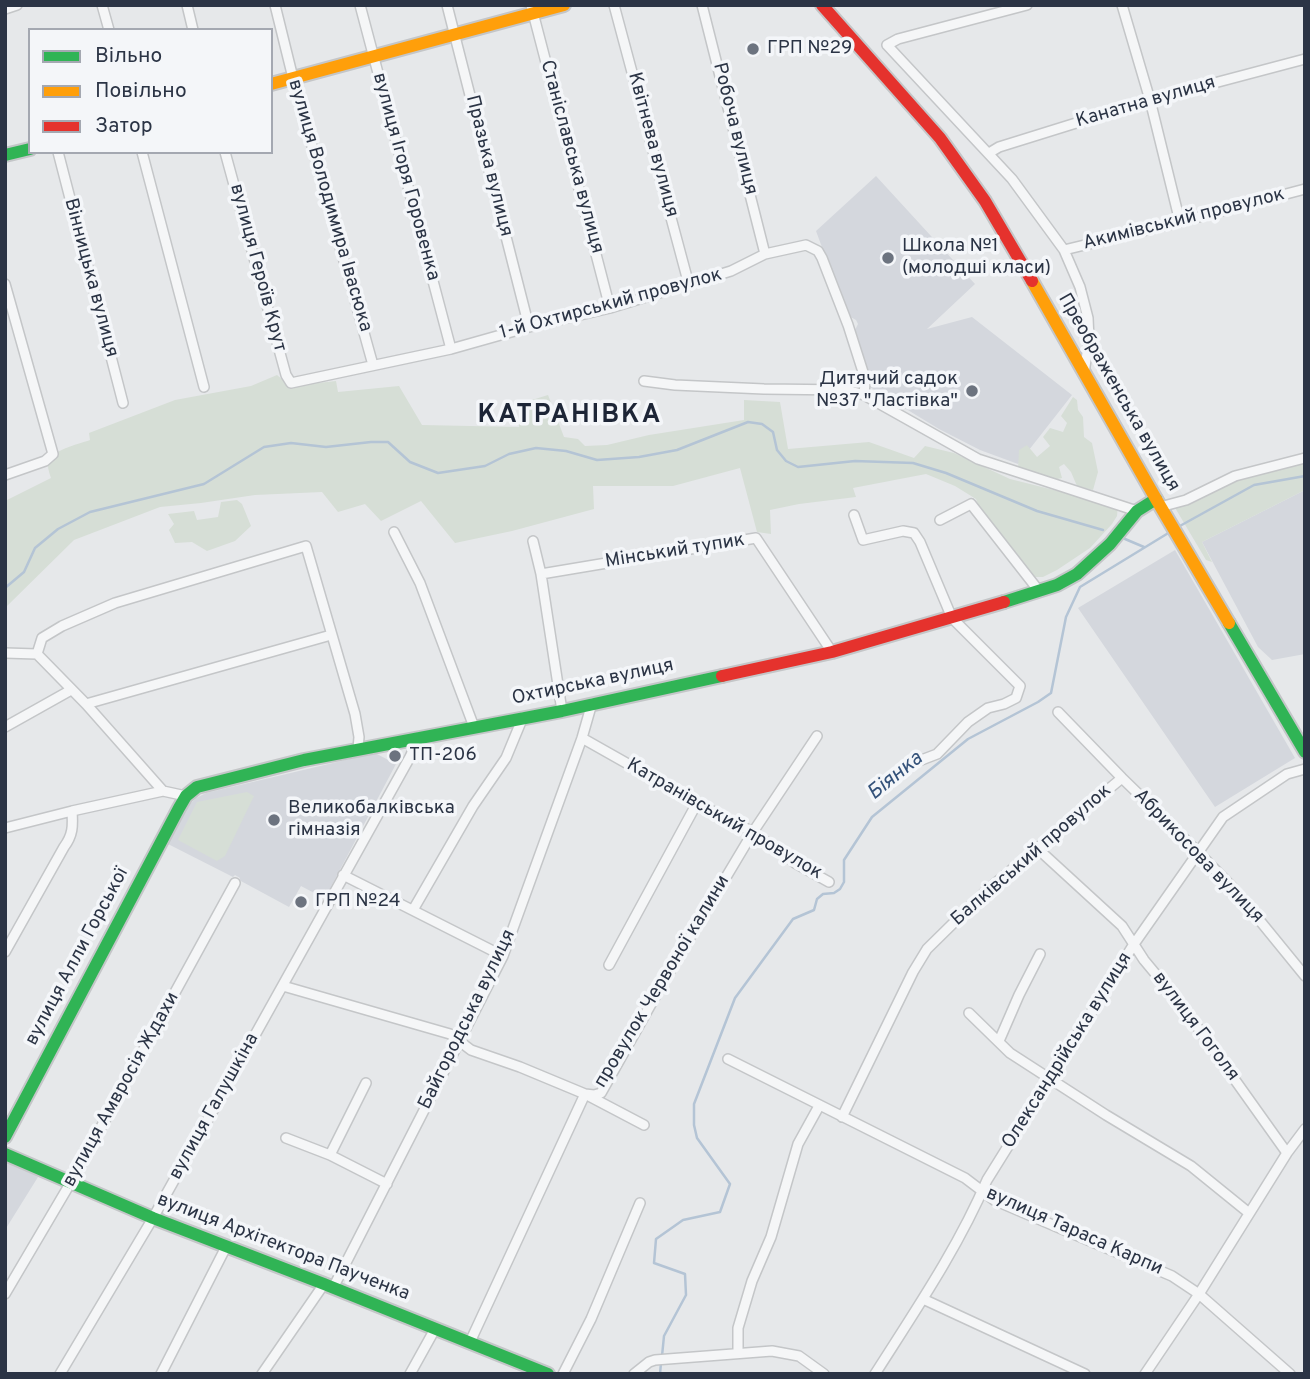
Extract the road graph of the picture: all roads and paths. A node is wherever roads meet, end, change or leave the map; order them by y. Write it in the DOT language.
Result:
graph roads {
  1 [pos="17,5"];
  2 [pos="102,5"];
  3 [pos="187,5"];
  4 [pos="275,5"];
  5 [pos="360,5"];
  6 [pos="447,5"];
  7 [pos="564,5"];
  8 [pos="614,5"];
  9 [pos="702,5"];
  10 [pos="822,5"];
  11 [pos="1027,5"];
  12 [pos="1122,5"];
  13 [pos="5,9"];
  14 [pos="532,9"];
  15 [pos="108,28"];
  16 [pos="193,28"];
  17 [pos="454,34"];
  18 [pos="373,57"];
  19 [pos="1305,59"];
  20 [pos="293,78"];
  21 [pos="273,83"];
  22 [pos="1150,100"];
  23 [pos="28,149"];
  24 [pos="989,153"];
  25 [pos="59,154"];
  26 [pos="143,154"];
  27 [pos="226,154"];
  28 [pos="5,155"];
  29 [pos="1305,189"];
  30 [pos="1180,222"];
  31 [pos="1064,250"];
  32 [pos="765,254"];
  33 [pos="5,284"];
  34 [pos="689,285"];
  35 [pos="610,308"];
  36 [pos="529,327"];
  37 [pos="451,349"];
  38 [pos="373,365"];
  39 [pos="1084,373"];
  40 [pos="643,381"];
  41 [pos="291,383"];
  42 [pos="204,387"];
  43 [pos="864,396"];
  44 [pos="123,403"];
  45 [pos="1305,458"];
  46 [pos="5,475"];
  47 [pos="1161,507"];
  48 [pos="1137,511"];
  49 [pos="854,515"];
  50 [pos="940,520"];
  51 [pos="394,532"];
  52 [pos="533,541"];
  53 [pos="541,574"];
  54 [pos="1039,591"];
  55 [pos="952,618"];
  56 [pos="331,635"];
  57 [pos="832,652"];
  58 [pos="5,653"];
  59 [pos="37,654"];
  60 [pos="71,690"];
  61 [pos="592,703"];
  62 [pos="86,704"];
  63 [pos="562,711"];
  64 [pos="1058,712"];
  65 [pos="523,717"];
  66 [pos="5,727"];
  67 [pos="474,727"];
  68 [pos="817,736"];
  69 [pos="419,737"];
  70 [pos="582,738"];
  71 [pos="358,749"];
  72 [pos="1305,752"];
  73 [pos="1305,769"];
  74 [pos="900,772"];
  75 [pos="1122,778"];
  76 [pos="163,791"];
  77 [pos="186,796"];
  78 [pos="697,803"];
  79 [pos="72,811"];
  80 [pos="5,828"];
  81 [pos="753,832"];
  82 [pos="1038,849"];
  83 [pos="1198,852"];
  84 [pos="343,874"];
  85 [pos="829,882"];
  86 [pos="235,883"];
  87 [pos="413,911"];
  88 [pos="1134,944"];
  89 [pos="5,952"];
  90 [pos="1040,954"];
  91 [pos="503,956"];
  92 [pos="609,965"];
  93 [pos="1305,976"];
  94 [pos="283,986"];
  95 [pos="969,1013"];
  96 [pos="460,1041"];
  97 [pos="999,1041"];
  98 [pos="728,1059"];
  99 [pos="1050,1080"];
  100 [pos="366,1083"];
  101 [pos="585,1094"];
  102 [pos="819,1106"];
  103 [pos="842,1117"];
  104 [pos="645,1125"];
  105 [pos="1305,1129"];
  106 [pos="5,1136"];
  107 [pos="286,1138"];
  108 [pos="1287,1153"];
  109 [pos="5,1154"];
  110 [pos="330,1155"];
  111 [pos="71,1182"];
  112 [pos="387,1184"];
  113 [pos="982,1190"];
  114 [pos="640,1203"];
  115 [pos="1249,1213"];
  116 [pos="153,1218"];
  117 [pos="226,1247"];
  118 [pos="329,1286"];
  119 [pos="5,1294"];
  120 [pos="1199,1294"];
  121 [pos="923,1299"];
  122 [pos="435,1329"];
  123 [pos="470,1342"];
  124 [pos="738,1353"];
  125 [pos="527,1370"];
  126 [pos="60,1374"];
  127 [pos="162,1374"];
  128 [pos="262,1374"];
  129 [pos="410,1374"];
  130 [pos="548,1374"];
  131 [pos="563,1374"];
  132 [pos="634,1374"];
  133 [pos="824,1374"];
  134 [pos="875,1374"];
  135 [pos="1085,1374"];
  136 [pos="1145,1374"];
  137 [pos="1290,1374"];
  1 -- 13 [label="street"];
  2 -- 15 [label="street"];
  3 -- 16 [label="street"];
  4 -- 20 [label="street, вулиця Володимира Івасюка"];
  5 -- 18 [label="street, вулиця Ігоря Горовенка"];
  6 -- 17 [label="street, Празька вулиця"];
  7 -- 14 [label="street"];
  8 -- 34 [label="street, Квітнева вулиця"];
  9 -- 32 [label="street, Робоча вулиця"];
  10 -- 39 [label="street, Преображенська вулиця"];
  11 -- 24 [label="street"];
  12 -- 22 [label="street"];
  14 -- 17 [label="street"];
  14 -- 35 [label="street, Станіславська вулиця"];
  17 -- 18 [label="street"];
  17 -- 36 [label="street, Празька вулиця"];
  18 -- 20 [label="street"];
  18 -- 37 [label="street, вулиця Ігоря Горовенка"];
  19 -- 22 [label="street, Канатна вулиця"];
  20 -- 21 [label="street"];
  20 -- 38 [label="street, вулиця Володимира Івасюка"];
  22 -- 24 [label="street, Канатна вулиця"];
  22 -- 30 [label="street"];
  23 -- 28 [label="street"];
  24 -- 31 [label="street"];
  25 -- 44 [label="street, Вінницька вулиця"];
  26 -- 42 [label="street"];
  27 -- 41 [label="street, вулиця Героїв Крут"];
  29 -- 30 [label="street, Акимівський провулок"];
  30 -- 31 [label="street, Акимівський провулок"];
  31 -- 39 [label="street"];
  32 -- 34 [label="street, 1-й Охтирський провулок"];
  32 -- 43 [label="street, 1-й Охтирський провулок"];
  33 -- 46 [label="street"];
  34 -- 35 [label="street, 1-й Охтирський провулок"];
  35 -- 36 [label="street, 1-й Охтирський провулок"];
  36 -- 37 [label="street, 1-й Охтирський провулок"];
  37 -- 38 [label="street, 1-й Охтирський провулок"];
  38 -- 41 [label="street, 1-й Охтирський провулок"];
  39 -- 47 [label="street, Преображенська вулиця"];
  40 -- 43 [label="street"];
  43 -- 48 [label="street"];
  45 -- 47 [label="street"];
  47 -- 48 [label="street, Охтирська вулиця"];
  47 -- 72 [label="street, Преображенська вулиця"];
  48 -- 54 [label="street, Охтирська вулиця"];
  49 -- 55 [label="street"];
  50 -- 54 [label="street"];
  51 -- 67 [label="street"];
  52 -- 53 [label="street"];
  53 -- 57 [label="street, Мінський тупик"];
  53 -- 63 [label="street"];
  54 -- 55 [label="street, Охтирська вулиця"];
  55 -- 57 [label="street, Охтирська вулиця"];
  55 -- 74 [label="street"];
  56 -- 59 [label="street"];
  56 -- 62 [label="street"];
  56 -- 71 [label="street"];
  57 -- 61 [label="street, Охтирська вулиця"];
  58 -- 59 [label="street"];
  59 -- 60 [label="street"];
  60 -- 62 [label="street"];
  60 -- 66 [label="street"];
  61 -- 63 [label="street, Охтирська вулиця"];
  61 -- 70 [label="street, Байгородська вулиця"];
  62 -- 76 [label="street"];
  63 -- 65 [label="street, Охтирська вулиця"];
  64 -- 75 [label="street, Абрикосова вулиця"];
  65 -- 67 [label="street, Охтирська вулиця"];
  65 -- 87 [label="street"];
  67 -- 69 [label="street, Охтирська вулиця"];
  68 -- 81 [label="street, провулок Червоної калини"];
  69 -- 71 [label="street, Охтирська вулиця"];
  69 -- 84 [label="street, вулиця Галушкіна"];
  70 -- 78 [label="street, Катранівський провулок"];
  70 -- 91 [label="street, Байгородська вулиця"];
  71 -- 77 [label="street, Охтирська вулиця"];
  73 -- 83 [label="street, Олександрійська вулиця"];
  75 -- 82 [label="street, Балківський провулок"];
  75 -- 83 [label="street, Абрикосова вулиця"];
  76 -- 77 [label="street"];
  76 -- 79 [label="street"];
  77 -- 106 [label="street, вулиця Алли Горської"];
  78 -- 81 [label="street, Катранівський провулок"];
  78 -- 92 [label="street"];
  79 -- 80 [label="street"];
  79 -- 89 [label="street"];
  81 -- 85 [label="street, Катранівський провулок"];
  81 -- 101 [label="street, провулок Червоної калини"];
  82 -- 88 [label="street, вулиця Гоголя"];
  82 -- 103 [label="street, Балківський провулок"];
  83 -- 88 [label="street, Олександрійська вулиця"];
  83 -- 93 [label="street, Абрикосова вулиця"];
  84 -- 87 [label="street"];
  84 -- 94 [label="street, вулиця Галушкіна"];
  86 -- 111 [label="street, вулиця Амвросія Ждахи"];
  87 -- 91 [label="street"];
  88 -- 99 [label="street, Олександрійська вулиця"];
  88 -- 108 [label="street, вулиця Гоголя"];
  90 -- 97 [label="street"];
  91 -- 96 [label="street, Байгородська вулиця"];
  94 -- 96 [label="street"];
  94 -- 116 [label="street, вулиця Галушкіна"];
  95 -- 97 [label="street"];
  96 -- 101 [label="street"];
  96 -- 112 [label="street, Байгородська вулиця"];
  97 -- 99 [label="street"];
  98 -- 102 [label="street, вулиця Тараса Карпи"];
  99 -- 113 [label="street, Олександрійська вулиця"];
  99 -- 115 [label="street"];
  100 -- 110 [label="street"];
  101 -- 104 [label="street"];
  101 -- 123 [label="street, провулок Червоної калини"];
  102 -- 103 [label="street, вулиця Тараса Карпи"];
  102 -- 124 [label="street"];
  103 -- 113 [label="street, вулиця Тараса Карпи"];
  105 -- 108 [label="street"];
  107 -- 110 [label="street"];
  108 -- 115 [label="street"];
  109 -- 111 [label="street, вулиця Архітектора Паученка"];
  110 -- 112 [label="street"];
  111 -- 116 [label="street, вулиця Архітектора Паученка"];
  111 -- 119 [label="street, вулиця Амвросія Ждахи"];
  112 -- 118 [label="street, Байгородська вулиця"];
  113 -- 120 [label="street, вулиця Тараса Карпи"];
  113 -- 121 [label="street, Олександрійська вулиця"];
  114 -- 131 [label="street"];
  115 -- 120 [label="street"];
  116 -- 117 [label="street, вулиця Архітектора Паученка"];
  116 -- 126 [label="street, вулиця Галушкіна"];
  117 -- 118 [label="street, вулиця Архітектора Паученка"];
  117 -- 127 [label="street"];
  118 -- 122 [label="street, вулиця Архітектора Паученка"];
  118 -- 128 [label="street, Байгородська вулиця"];
  120 -- 136 [label="street"];
  120 -- 137 [label="street, вулиця Тараса Карпи"];
  121 -- 134 [label="street, Олександрійська вулиця"];
  121 -- 135 [label="street"];
  122 -- 123 [label="street, вулиця Архітектора Паученка"];
  122 -- 129 [label="street"];
  123 -- 125 [label="street, вулиця Архітектора Паученка"];
  124 -- 132 [label="street"];
  124 -- 133 [label="street"];
  125 -- 130 [label="street, вулиця Архітектора Паученка"];
}
